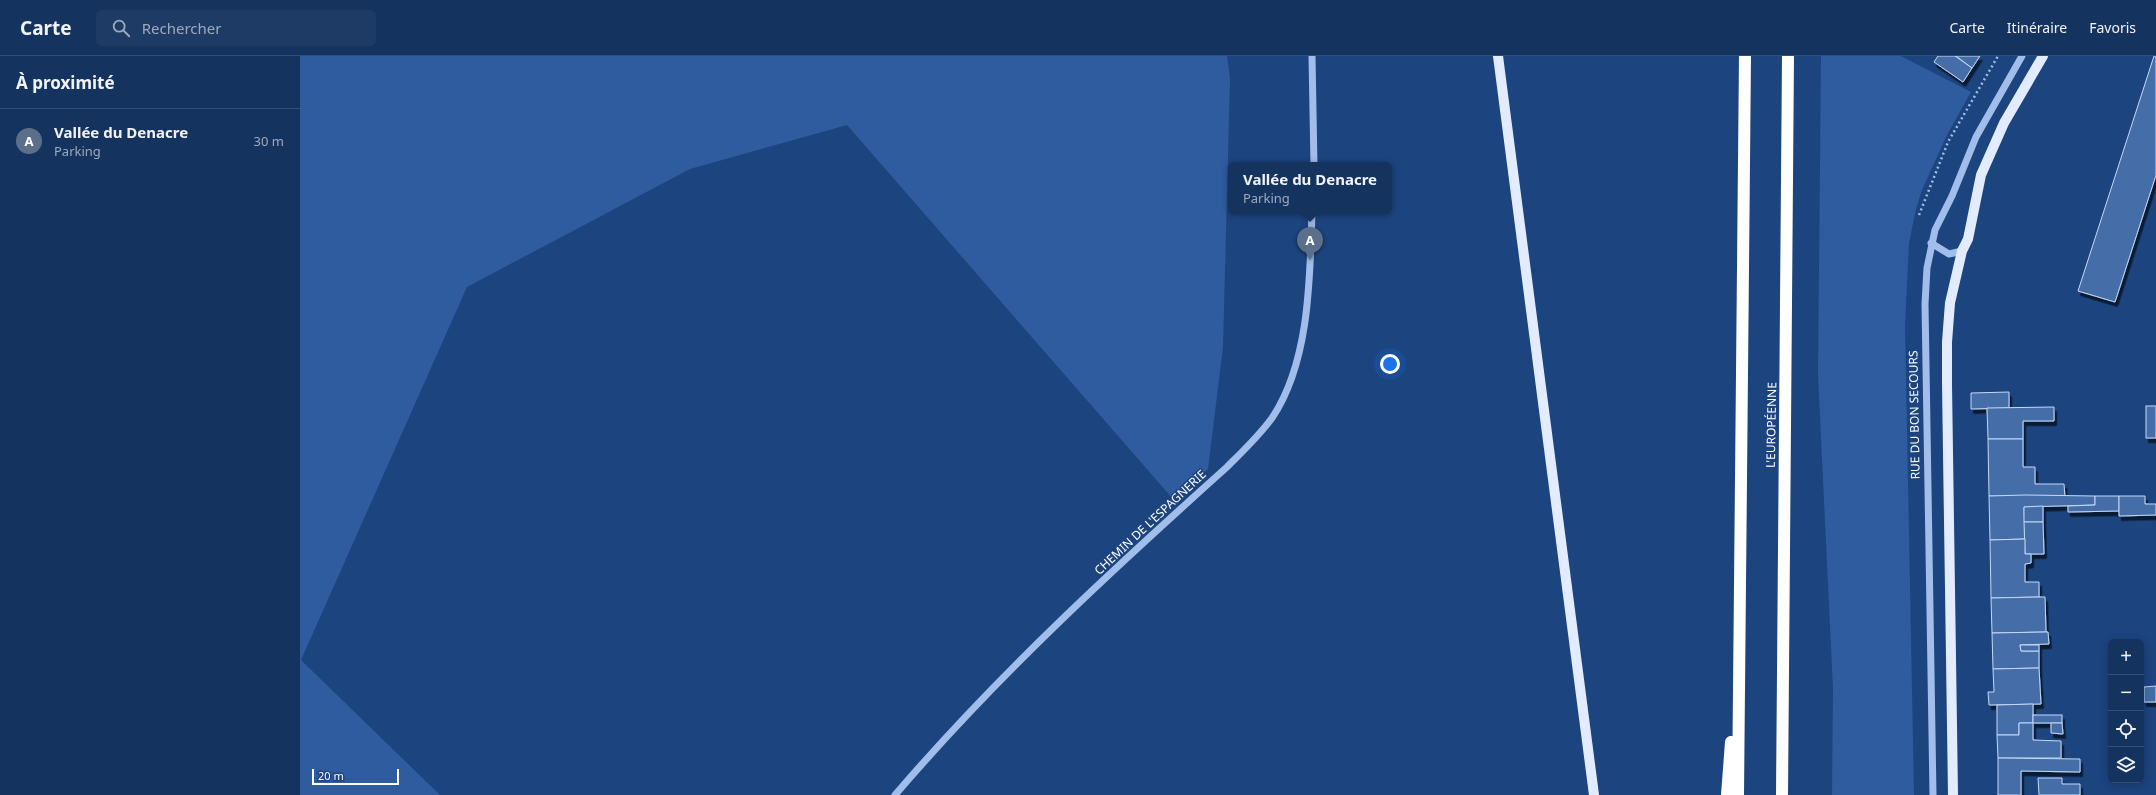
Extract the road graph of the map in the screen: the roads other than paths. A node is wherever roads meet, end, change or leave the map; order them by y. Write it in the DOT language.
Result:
graph roads {
  1 [pos="1312,56"];
  2 [pos="1498,56"];
  3 [pos="1745,56"];
  4 [pos="1788,56"];
  5 [pos="2022,56"];
  6 [pos="2043,56"];
  7 [pos="1314,162"];
  8 [pos="1312,214"];
  9 [pos="1931,243"];
  10 [pos="1962,251"];
  11 [pos="1739,631"];
  12 [pos="895,795"];
  13 [pos="1594,795"];
  14 [pos="1727,795"];
  15 [pos="1738,795"];
  16 [pos="1782,795"];
  17 [pos="1933,795"];
  18 [pos="1953,795"];
  1 -- 7 [label="street"];
  2 -- 13 [label="main road"];
  3 -- 11 [label="highway"];
  4 -- 16 [label="highway, L'EUROPÉENNE"];
  5 -- 9 [label="street, RUE DU BON SECOURS"];
  6 -- 10 [label="main road"];
  8 -- 12 [label="street, CHEMIN DE L'ESPAGNERIE"];
  9 -- 10 [label="street"];
  9 -- 17 [label="street, RUE DU BON SECOURS"];
  10 -- 18 [label="main road"];
  11 -- 14 [label="highway"];
  11 -- 15 [label="highway"];
}
